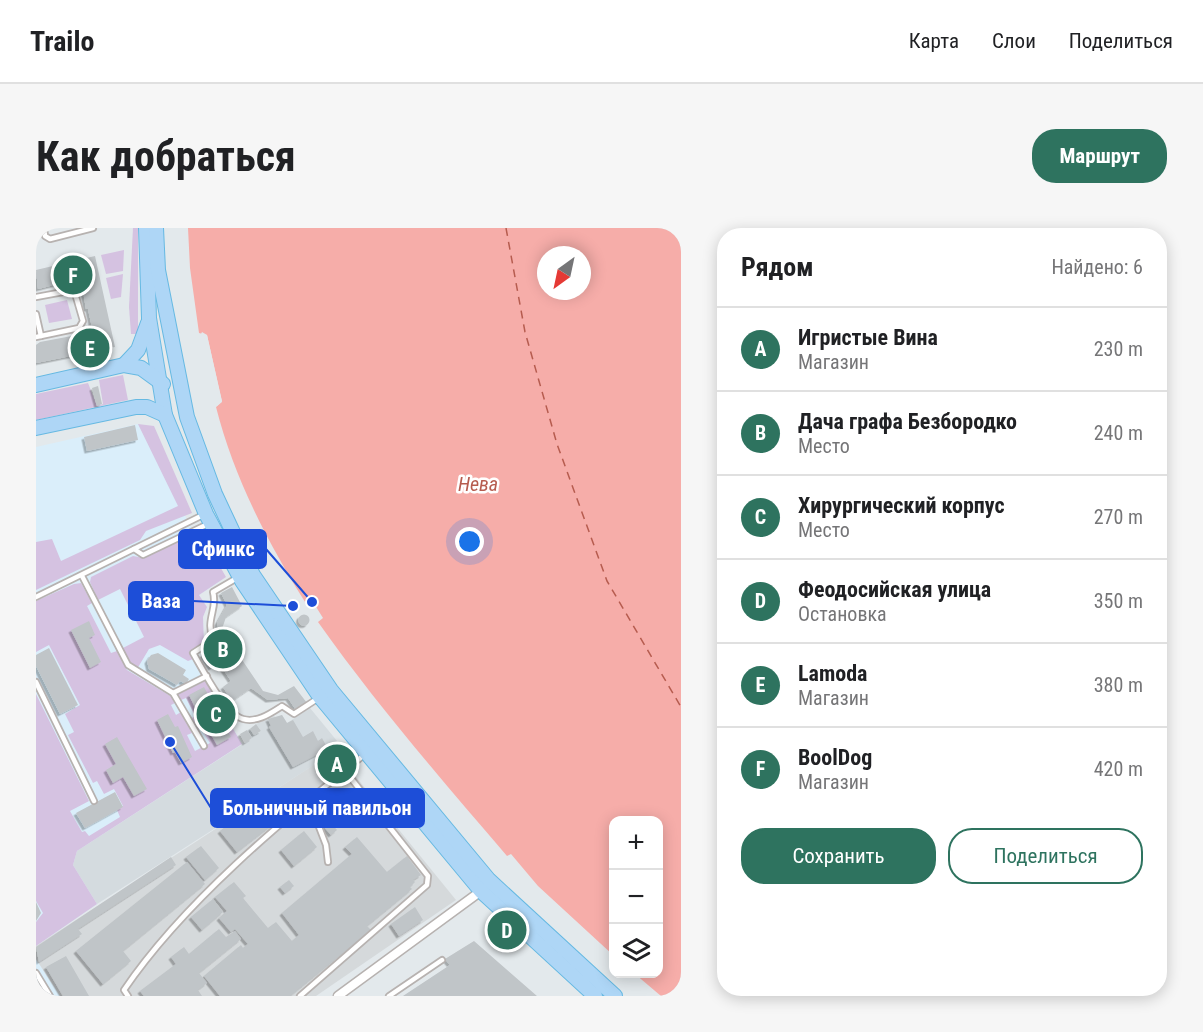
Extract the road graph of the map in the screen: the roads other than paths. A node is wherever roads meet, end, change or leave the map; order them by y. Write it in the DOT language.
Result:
graph roads {
  1 [pos="44,228"];
  2 [pos="93,228"];
  3 [pos="146,228"];
  4 [pos="156,228"];
  5 [pos="36,297"];
  6 [pos="36,314"];
  7 [pos="149,318"];
  8 [pos="170,336"];
  9 [pos="38,337"];
  10 [pos="124,365"];
  11 [pos="160,381"];
  12 [pos="36,385"];
  13 [pos="136,406"];
  14 [pos="185,411"];
  15 [pos="165,415"];
  16 [pos="36,428"];
  17 [pos="208,519"];
  18 [pos="134,549"];
  19 [pos="82,576"];
  20 [pos="239,576"];
  21 [pos="36,597"];
  22 [pos="207,676"];
  23 [pos="36,682"];
  24 [pos="173,693"];
  25 [pos="320,697"];
  26 [pos="204,746"];
  27 [pos="366,753"];
  28 [pos="346,772"];
  29 [pos="94,801"];
  30 [pos="309,801"];
  31 [pos="328,862"];
  32 [pos="481,891"];
  33 [pos="442,960"];
  34 [pos="36,973"];
  35 [pos="50,996"];
  36 [pos="128,996"];
  37 [pos="300,996"];
  38 [pos="338,996"];
  39 [pos="389,996"];
  40 [pos="595,996"];
  41 [pos="615,996"];
  1 -- 2 [label="lane"];
  3 -- 7 [label="main road"];
  4 -- 8 [label="main road"];
  5 -- 9 [label="lane"];
  6 -- 9 [label="lane"];
  7 -- 10 [label="main road"];
  7 -- 11 [label="main road"];
  8 -- 11 [label="main road"];
  8 -- 14 [label="main road"];
  10 -- 11 [label="main road"];
  10 -- 12 [label="main road"];
  11 -- 13 [label="main road"];
  11 -- 14 [label="main road"];
  11 -- 15 [label="main road"];
  13 -- 15 [label="main road"];
  13 -- 16 [label="main road"];
  14 -- 41 [label="main road"];
  15 -- 17 [label="main road"];
  17 -- 18 [label="lane"];
  17 -- 18 [label="lane"];
  17 -- 20 [label="main road"];
  18 -- 19 [label="lane"];
  19 -- 21 [label="lane"];
  19 -- 24 [label="lane"];
  20 -- 22 [label="lane"];
  20 -- 25 [label="main road"];
  22 -- 24 [label="lane"];
  22 -- 25 [label="lane"];
  23 -- 29 [label="lane"];
  24 -- 26 [label="lane"];
  25 -- 27 [label="main road"];
  27 -- 28 [label="lane"];
  27 -- 32 [label="main road"];
  28 -- 30 [label="lane"];
  28 -- 37 [label="lane"];
  30 -- 31 [label="lane"];
  30 -- 36 [label="lane"];
  32 -- 38 [label="street"];
  32 -- 40 [label="main road"];
  33 -- 39 [label="lane"];
  34 -- 35 [label="lane"];
}
